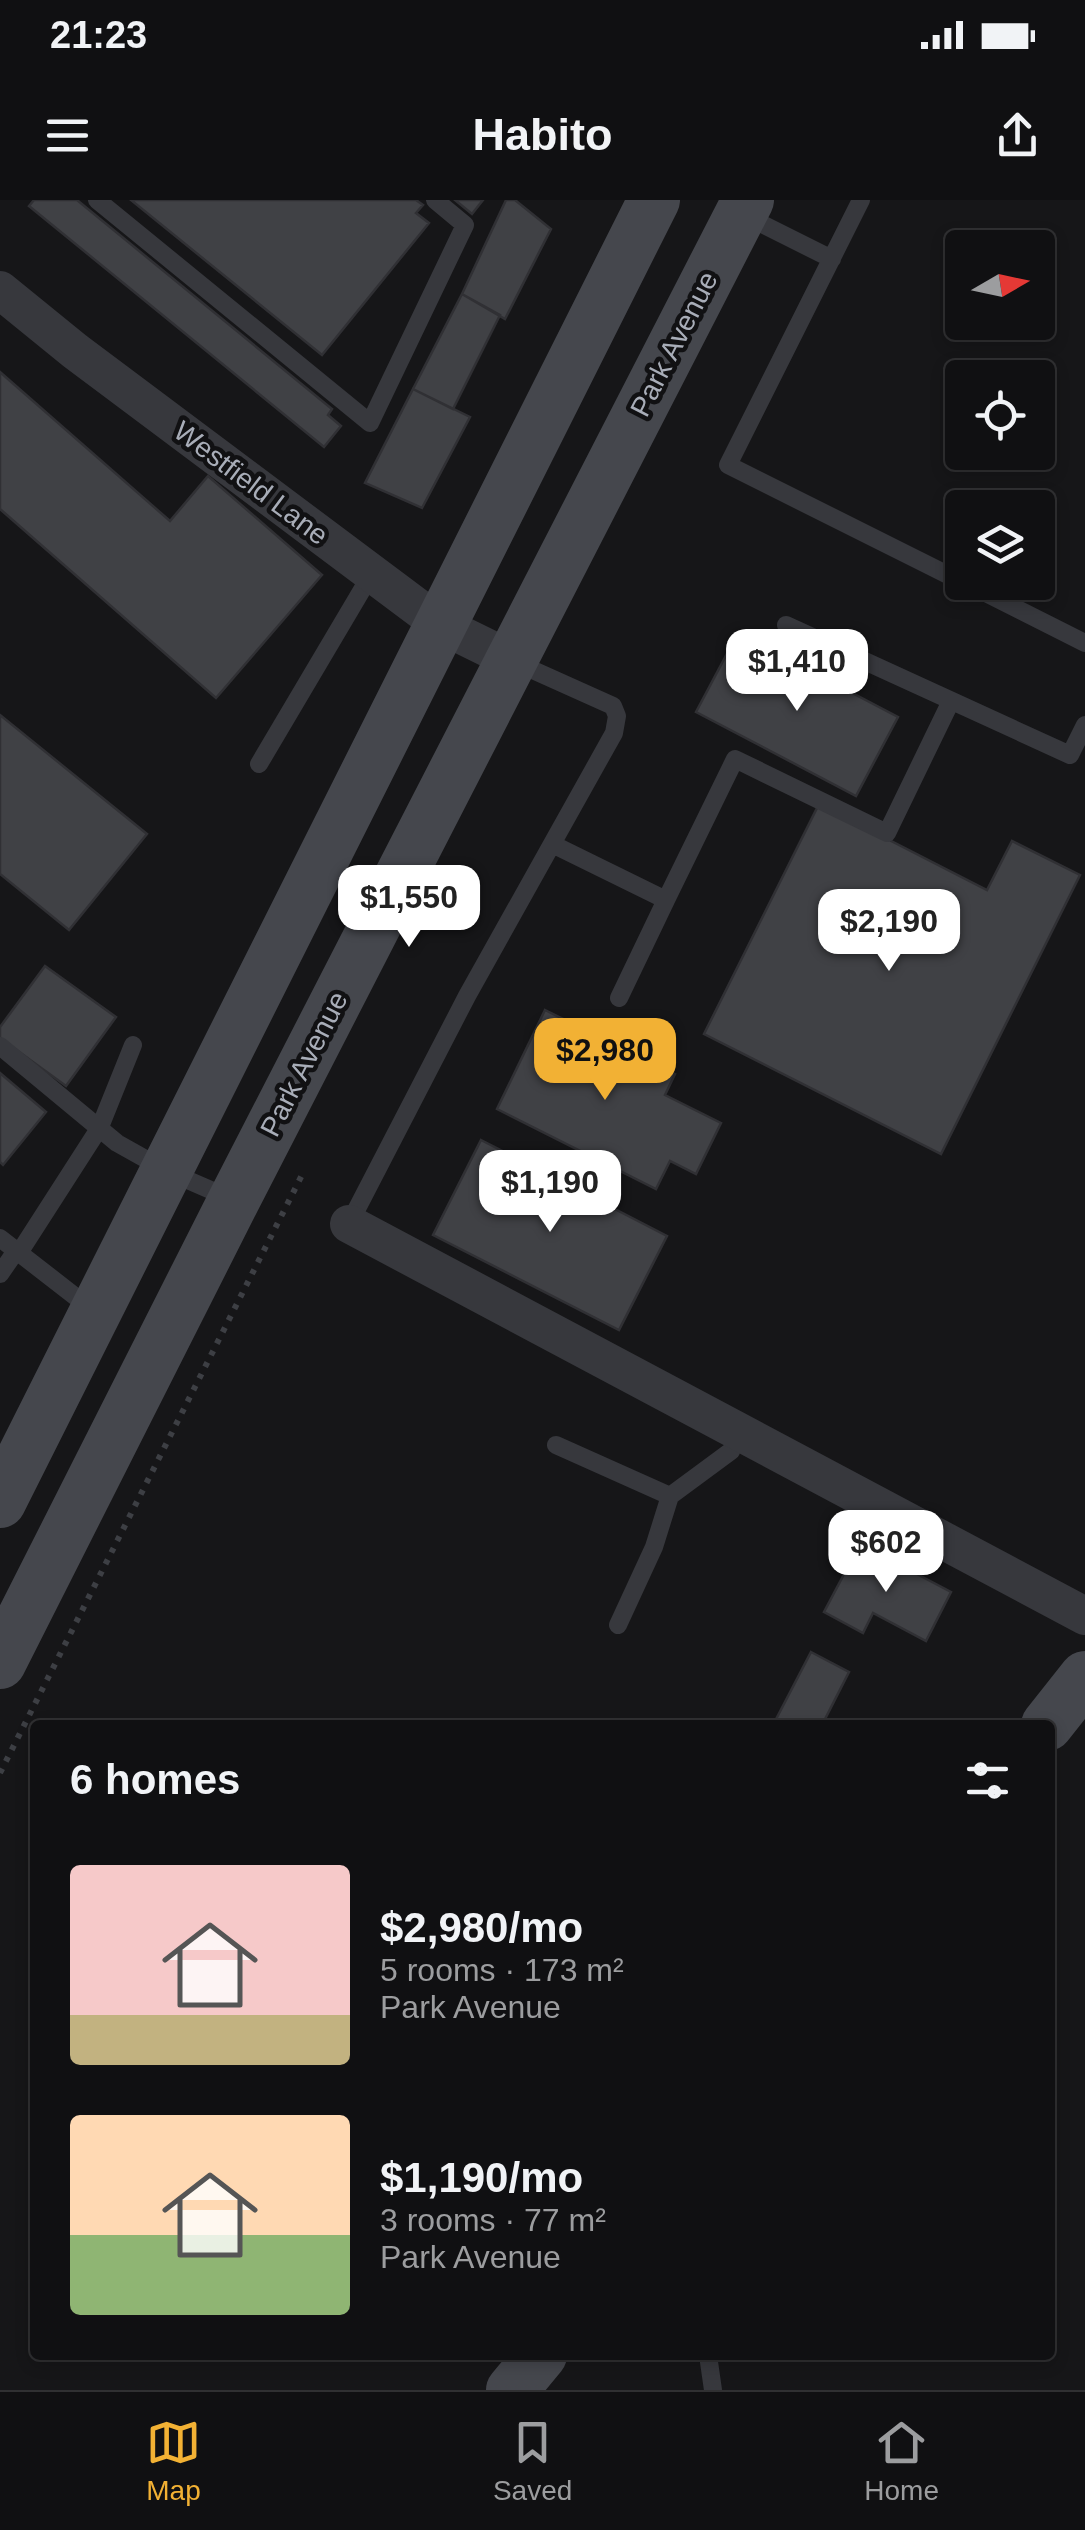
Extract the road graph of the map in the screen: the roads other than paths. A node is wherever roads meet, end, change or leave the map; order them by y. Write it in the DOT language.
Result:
graph roads {
  1 [pos="97,200"];
  2 [pos="435,200"];
  3 [pos="654,200"];
  4 [pos="861,200"];
  5 [pos="744,207"];
  6 [pos="832,260"];
  7 [pos="0,290"];
  8 [pos="372,573"];
  9 [pos="945,573"];
  10 [pos="999,600"];
  11 [pos="441,625"];
  12 [pos="786,626"];
  13 [pos="1085,643"];
  14 [pos="512,660"];
  15 [pos="951,701"];
  16 [pos="1085,726"];
  17 [pos="258,764"];
  18 [pos="552,844"];
  19 [pos="666,900"];
  20 [pos="619,998"];
  21 [pos="133,1045"];
  22 [pos="0,1046"];
  23 [pos="100,1127"];
  24 [pos="166,1170"];
  25 [pos="234,1200"];
  26 [pos="349,1224"];
  27 [pos="0,1238"];
  28 [pos="18,1252"];
  29 [pos="0,1274"];
  30 [pos="96,1312"];
  31 [pos="740,1431"];
  32 [pos="556,1445"];
  33 [pos="670,1496"];
  34 [pos="0,1502"];
  35 [pos="1085,1616"];
  36 [pos="618,1625"];
  37 [pos="0,1663"];
  38 [pos="1085,1677"];
  39 [pos="1051,1720"];
  40 [pos="537,2360"];
  41 [pos="709,2360"];
  42 [pos="512,2390"];
  43 [pos="714,2390"];
  1 -- 2 [label="lane"];
  3 -- 11 [label="main road"];
  4 -- 6 [label="lane"];
  5 -- 6 [label="lane"];
  5 -- 14 [label="main road, Park Avenue"];
  6 -- 9 [label="lane"];
  7 -- 8 [label="street, Westfield Lane"];
  8 -- 11 [label="street, Westfield Lane"];
  8 -- 17 [label="lane"];
  10 -- 13 [label="lane"];
  11 -- 14 [label="street, Westfield Lane"];
  11 -- 24 [label="main road"];
  12 -- 15 [label="lane"];
  14 -- 18 [label="lane"];
  14 -- 25 [label="main road, Park Avenue"];
  15 -- 16 [label="lane"];
  15 -- 19 [label="lane"];
  18 -- 19 [label="lane"];
  18 -- 26 [label="lane"];
  19 -- 20 [label="lane"];
  21 -- 23 [label="lane"];
  22 -- 23 [label="lane"];
  23 -- 24 [label="lane"];
  23 -- 28 [label="lane"];
  24 -- 25 [label="lane"];
  24 -- 30 [label="main road"];
  25 -- 37 [label="main road, Park Avenue"];
  26 -- 31 [label="street"];
  27 -- 28 [label="lane"];
  28 -- 29 [label="lane"];
  28 -- 30 [label="lane"];
  30 -- 34 [label="main road"];
  31 -- 33 [label="lane"];
  31 -- 35 [label="street"];
  32 -- 33 [label="lane"];
  33 -- 36 [label="lane"];
  38 -- 39 [label="main road"];
  40 -- 42 [label="main road"];
  41 -- 43 [label="lane"];
}
